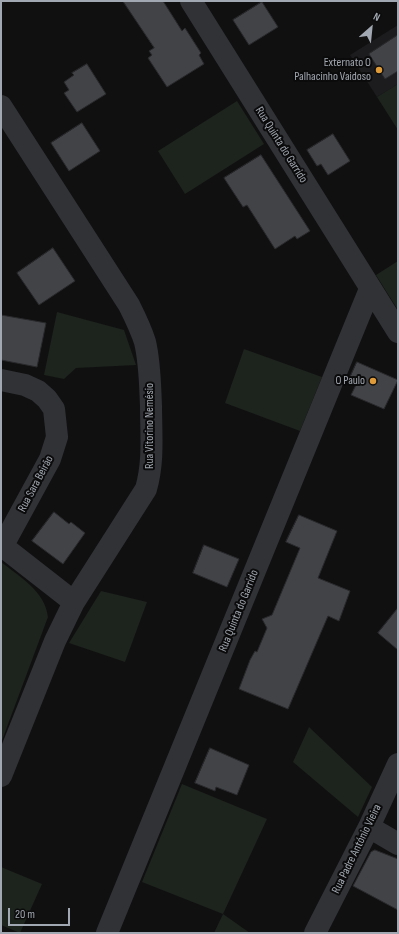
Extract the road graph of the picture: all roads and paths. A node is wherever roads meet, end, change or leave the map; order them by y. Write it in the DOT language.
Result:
graph roads {
  1 [pos="191,1"];
  2 [pos="1,106"];
  3 [pos="370,289"];
  4 [pos="398,332"];
  5 [pos="1,380"];
  6 [pos="2,546"];
  7 [pos="74,602"];
  8 [pos="398,764"];
  9 [pos="1,776"];
  10 [pos="369,827"];
  11 [pos="398,844"];
  12 [pos="108,933"];
  13 [pos="316,933"];
  1 -- 3 [label="street, Rua Quinta do Garrido"];
  2 -- 7 [label="street, Rua Vitorino Nemésio"];
  3 -- 4 [label="street, Rua Quinta do Garrido"];
  3 -- 12 [label="street, Rua Quinta do Garrido"];
  5 -- 6 [label="street, Rua Sara Beirão"];
  6 -- 7 [label="street"];
  7 -- 9 [label="street, Rua Vitorino Nemésio"];
  8 -- 10 [label="street, Rua Padre António Vieira"];
  10 -- 11 [label="street"];
  10 -- 13 [label="street, Rua Padre António Vieira"];
}
